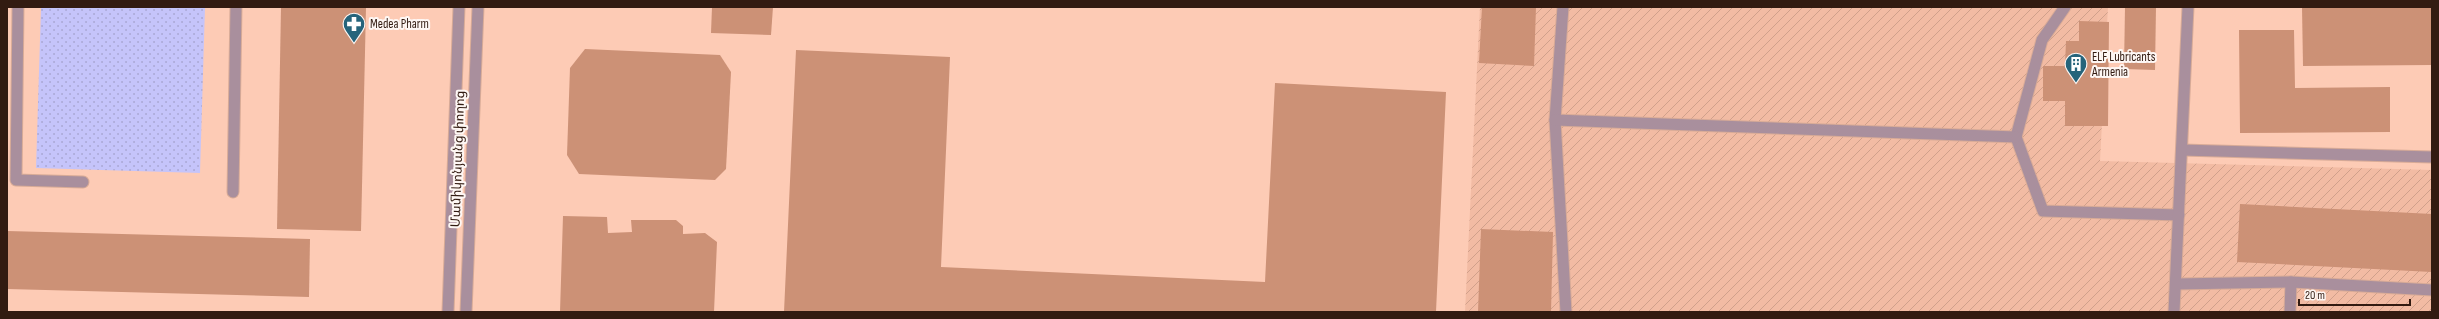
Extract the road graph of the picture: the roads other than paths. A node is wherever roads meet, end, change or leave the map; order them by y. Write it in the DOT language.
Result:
graph roads {
  1 [pos="18,7"];
  2 [pos="236,7"];
  3 [pos="459,7"];
  4 [pos="478,7"];
  5 [pos="1563,7"];
  6 [pos="2065,7"];
  7 [pos="2188,7"];
  8 [pos="1555,120"];
  9 [pos="2016,137"];
  10 [pos="2182,150"];
  11 [pos="2432,158"];
  12 [pos="83,182"];
  13 [pos="233,192"];
  14 [pos="2180,215"];
  15 [pos="2291,282"];
  16 [pos="2176,284"];
  17 [pos="2432,290"];
  18 [pos="448,312"];
  19 [pos="466,312"];
  20 [pos="1566,312"];
  21 [pos="2174,312"];
  22 [pos="2290,312"];
  1 -- 12 [label="street"];
  2 -- 13 [label="street"];
  3 -- 18 [label="street, Մամիկոնյանց փողոց"];
  4 -- 19 [label="street, Մամիկոնյանց փողոց"];
  5 -- 8 [label="street"];
  6 -- 9 [label="street"];
  7 -- 10 [label="street"];
  8 -- 9 [label="street"];
  8 -- 20 [label="street"];
  9 -- 14 [label="street"];
  10 -- 11 [label="street"];
  10 -- 14 [label="street"];
  14 -- 16 [label="street"];
  15 -- 16 [label="street"];
  15 -- 17 [label="street"];
  15 -- 22 [label="street"];
  16 -- 21 [label="street"];
}
